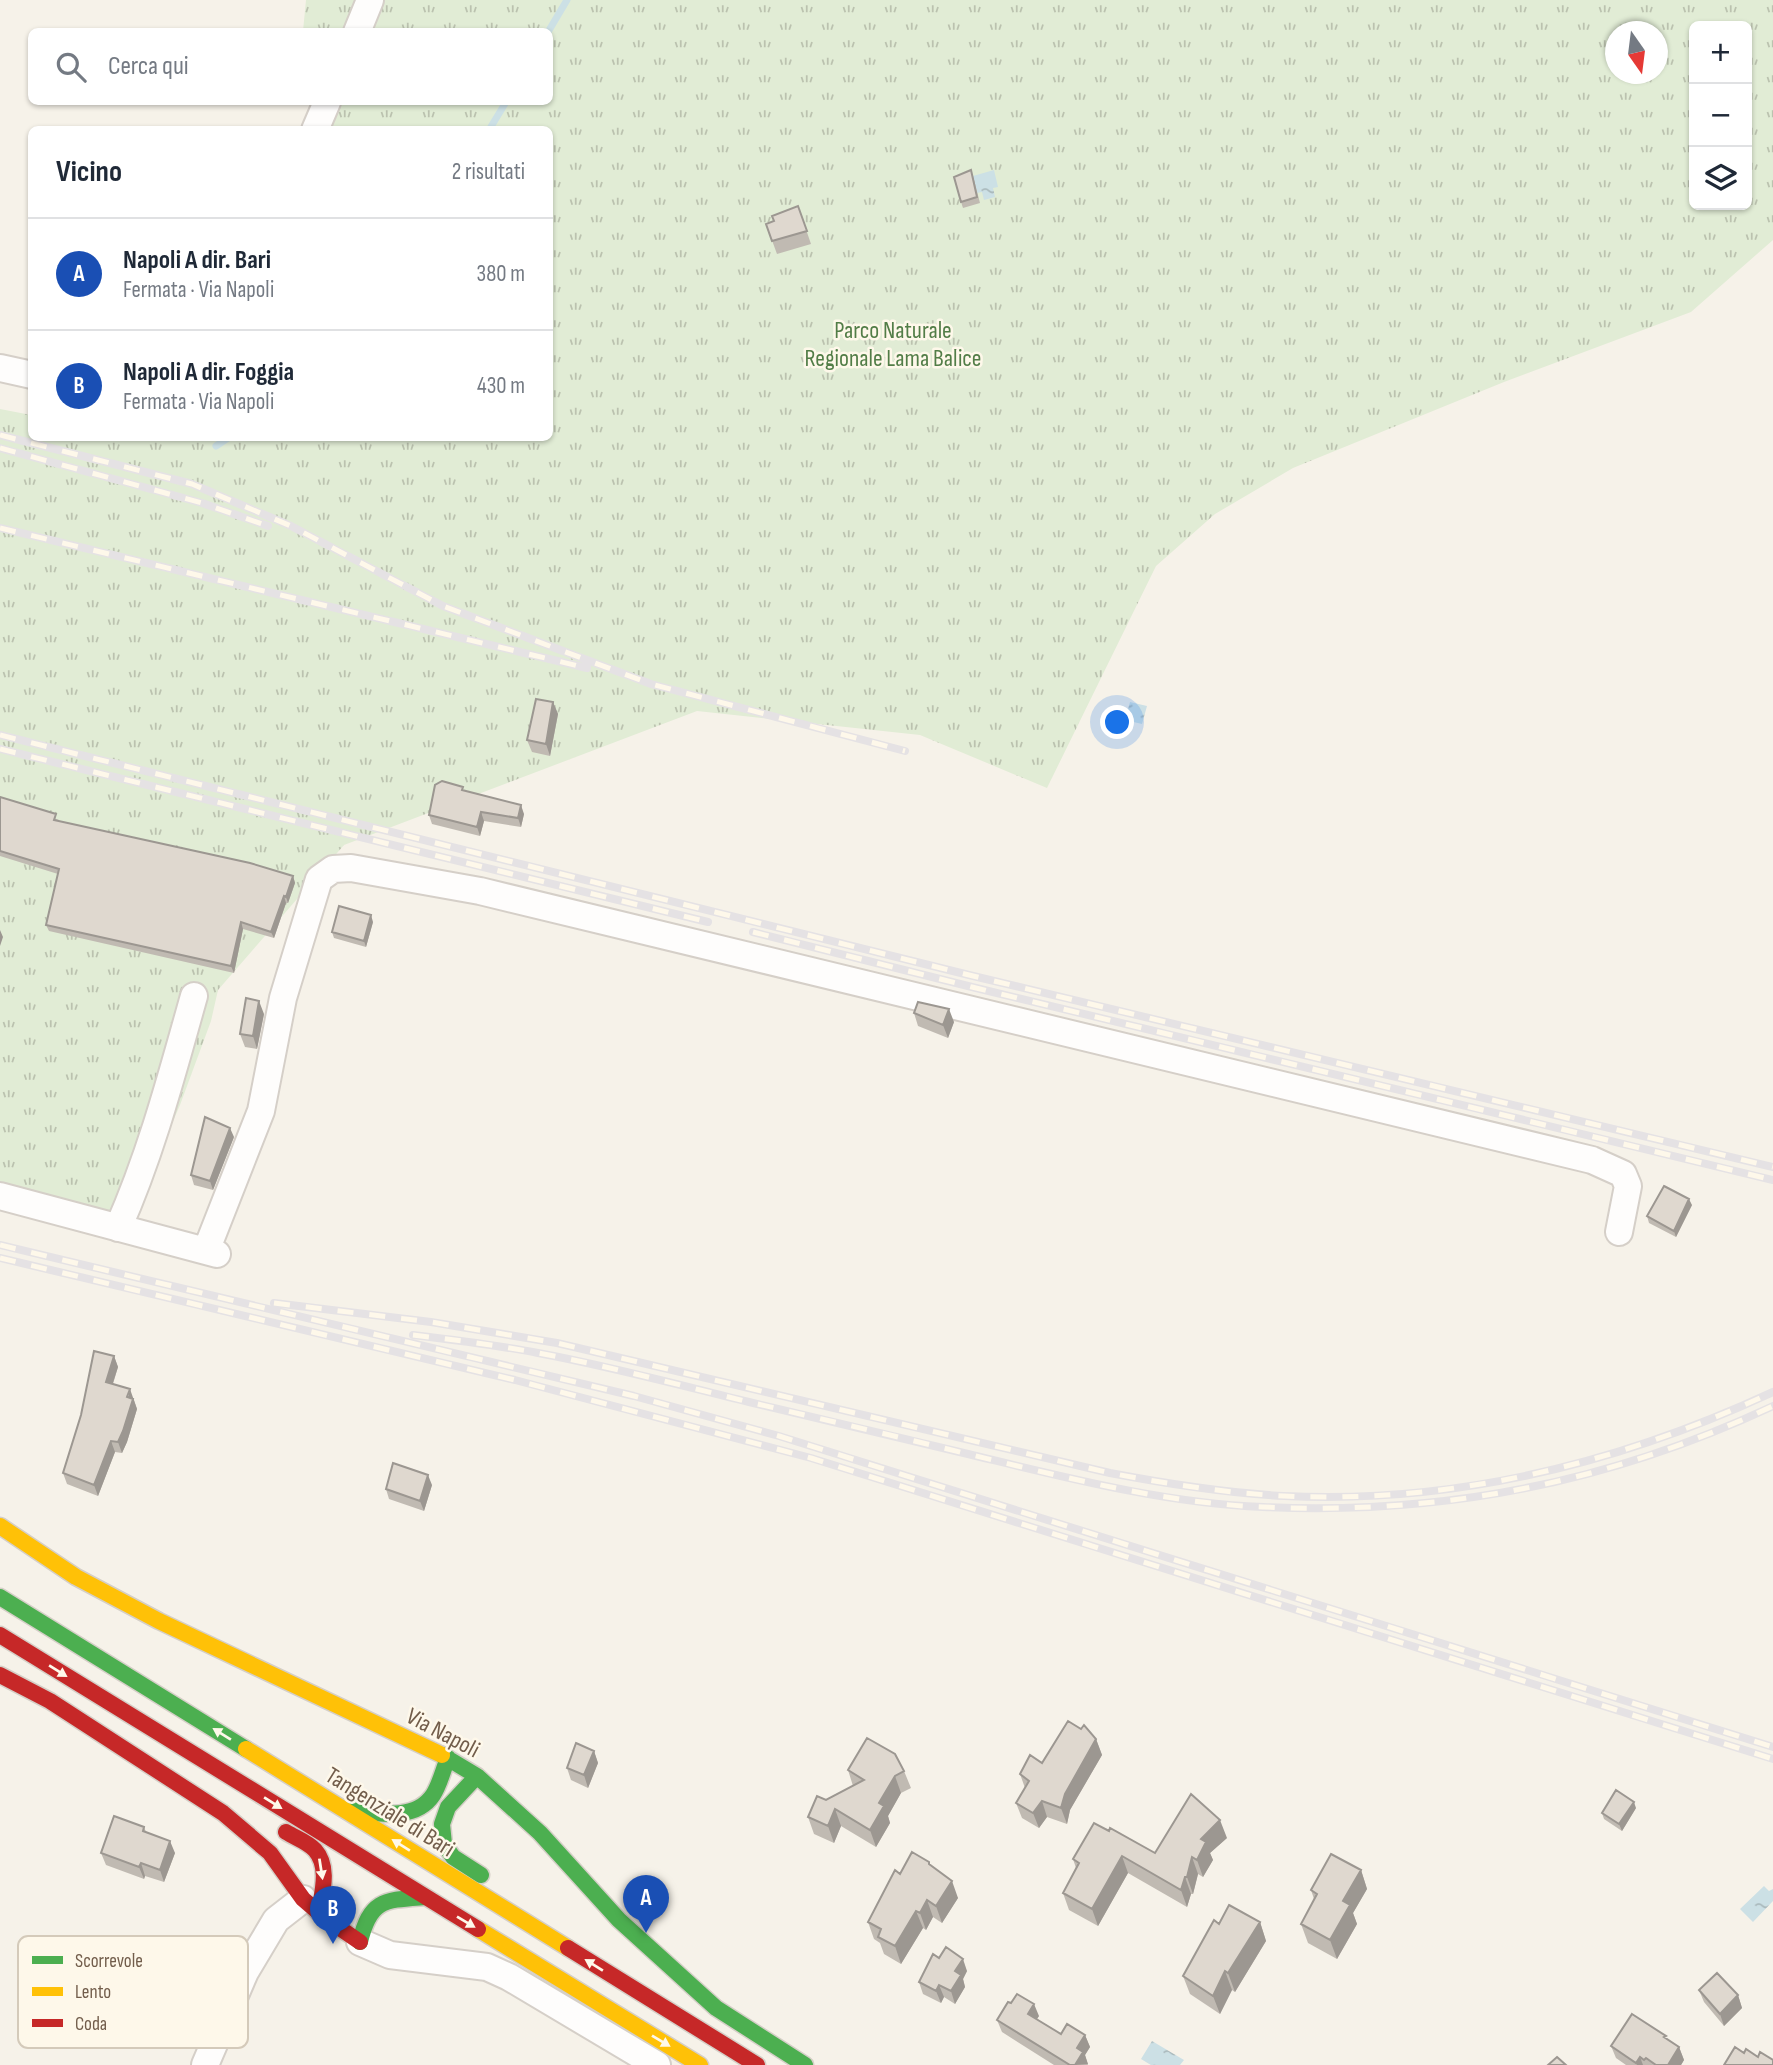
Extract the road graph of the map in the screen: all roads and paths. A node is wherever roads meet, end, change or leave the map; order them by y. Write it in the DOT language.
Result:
graph roads {
  1 [pos="370,0"];
  2 [pos="359,28"];
  3 [pos="326,105"];
  4 [pos="317,126"];
  5 [pos="0,368"];
  6 [pos="28,374"];
  7 [pos="194,996"];
  8 [pos="0,1196"];
  9 [pos="118,1228"];
  10 [pos="1619,1232"];
  11 [pos="0,1525"];
  12 [pos="0,1597"];
  13 [pos="0,1635"];
  14 [pos="0,1675"];
  15 [pos="448,1758"];
  16 [pos="226,1774"];
  17 [pos="477,1776"];
  18 [pos="242,1804"];
  19 [pos="343,1809"];
  20 [pos="273,1824"];
  21 [pos="425,1897"];
  22 [pos="311,1905"];
  23 [pos="552,1939"];
  24 [pos="360,1942"];
  25 [pos="248,1967"];
  26 [pos="212,2048"];
  27 [pos="205,2065"];
  28 [pos="657,2065"];
  29 [pos="700,2065"];
  30 [pos="757,2065"];
  31 [pos="805,2065"];
  1 -- 2 [label="street"];
  3 -- 4 [label="street"];
  5 -- 6 [label="street"];
  7 -- 9 [label="street"];
  8 -- 9 [label="street"];
  9 -- 10 [label="street"];
  11 -- 15 [label="main road, Via Napoli"];
  19 -- 12 [label="main road, Tangenziale di Bari, one-way"];
  13 -- 16 [label="main road, one-way"];
  14 -- 22 [label="main road"];
  15 -- 17 [label="main road, Via Napoli"];
  15 -- 19 [label="main road"];
  16 -- 18 [label="main road"];
  16 -- 21 [label="main road, one-way"];
  17 -- 23 [label="main road"];
  17 -- 31 [label="main road, Via Napoli"];
  23 -- 19 [label="main road, Tangenziale di Bari, one-way"];
  20 -- 22 [label="main road, one-way"];
  21 -- 24 [label="main road"];
  21 -- 29 [label="main road, one-way"];
  22 -- 24 [label="main road"];
  22 -- 25 [label="street"];
  30 -- 23 [label="main road, Tangenziale di Bari, one-way"];
  24 -- 28 [label="street"];
  26 -- 27 [label="street"];
}
